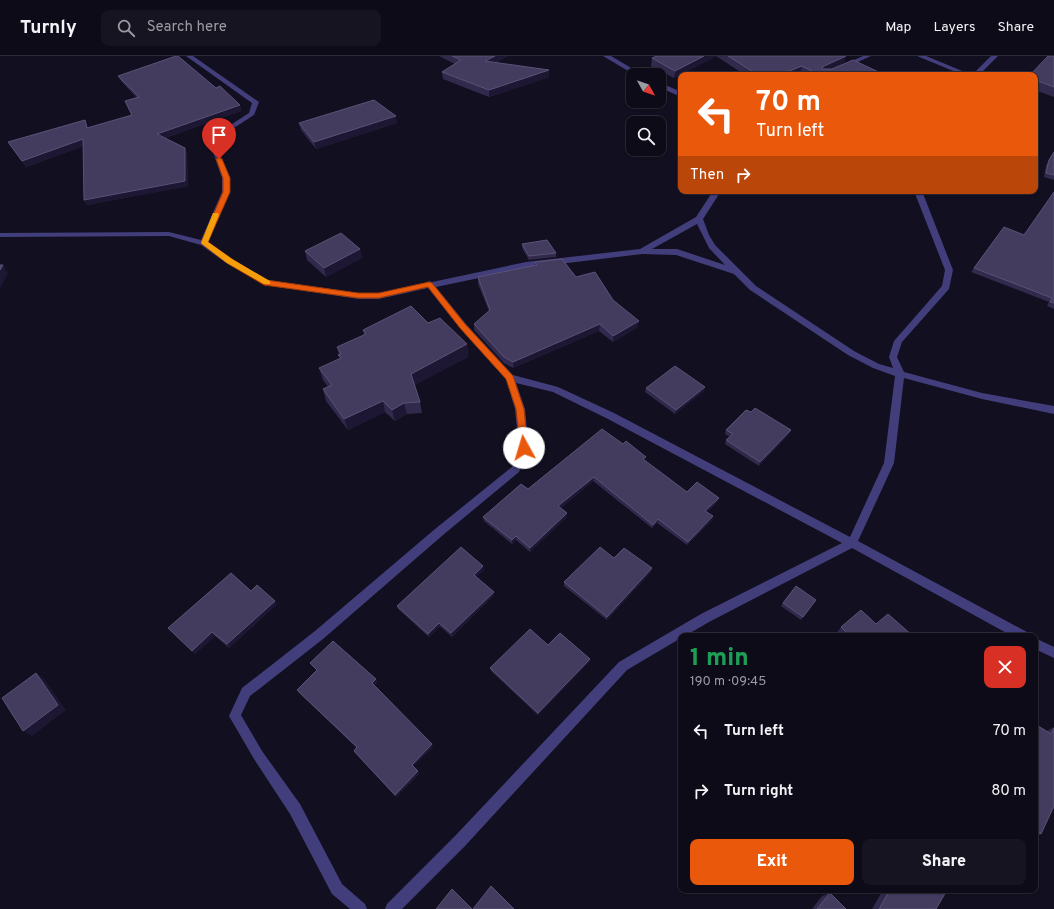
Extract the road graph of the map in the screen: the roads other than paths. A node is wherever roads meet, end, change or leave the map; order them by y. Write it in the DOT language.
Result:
graph roads {
  1 [pos="189,56"];
  2 [pos="606,56"];
  3 [pos="868,56"];
  4 [pos="920,56"];
  5 [pos="995,56"];
  6 [pos="627,68"];
  7 [pos="831,72"];
  8 [pos="961,72"];
  9 [pos="978,72"];
  10 [pos="666,88"];
  11 [pos="678,94"];
  12 [pos="715,194"];
  13 [pos="919,194"];
  14 [pos="699,219"];
  15 [pos="0,235"];
  16 [pos="204,243"];
  17 [pos="642,251"];
  18 [pos="737,272"];
  19 [pos="429,284"];
  20 [pos="900,374"];
  21 [pos="510,378"];
  22 [pos="1054,410"];
  23 [pos="852,543"];
  24 [pos="679,633"];
  25 [pos="1017,633"];
  26 [pos="678,634"];
  27 [pos="1038,645"];
  28 [pos="1054,653"];
  29 [pos="360,909"];
  30 [pos="392,909"];
  1 -- 16 [label="street"];
  2 -- 6 [label="street"];
  3 -- 7 [label="street"];
  4 -- 8 [label="street"];
  5 -- 9 [label="street"];
  10 -- 11 [label="street"];
  12 -- 14 [label="street"];
  13 -- 20 [label="street"];
  14 -- 17 [label="street"];
  14 -- 18 [label="street"];
  15 -- 16 [label="street"];
  16 -- 19 [label="street"];
  17 -- 18 [label="street"];
  17 -- 19 [label="street"];
  18 -- 20 [label="street"];
  19 -- 21 [label="street"];
  20 -- 22 [label="street"];
  20 -- 23 [label="street"];
  21 -- 23 [label="street"];
  21 -- 29 [label="street"];
  23 -- 24 [label="street"];
  23 -- 25 [label="street"];
  26 -- 30 [label="street"];
  27 -- 28 [label="street"];
}
